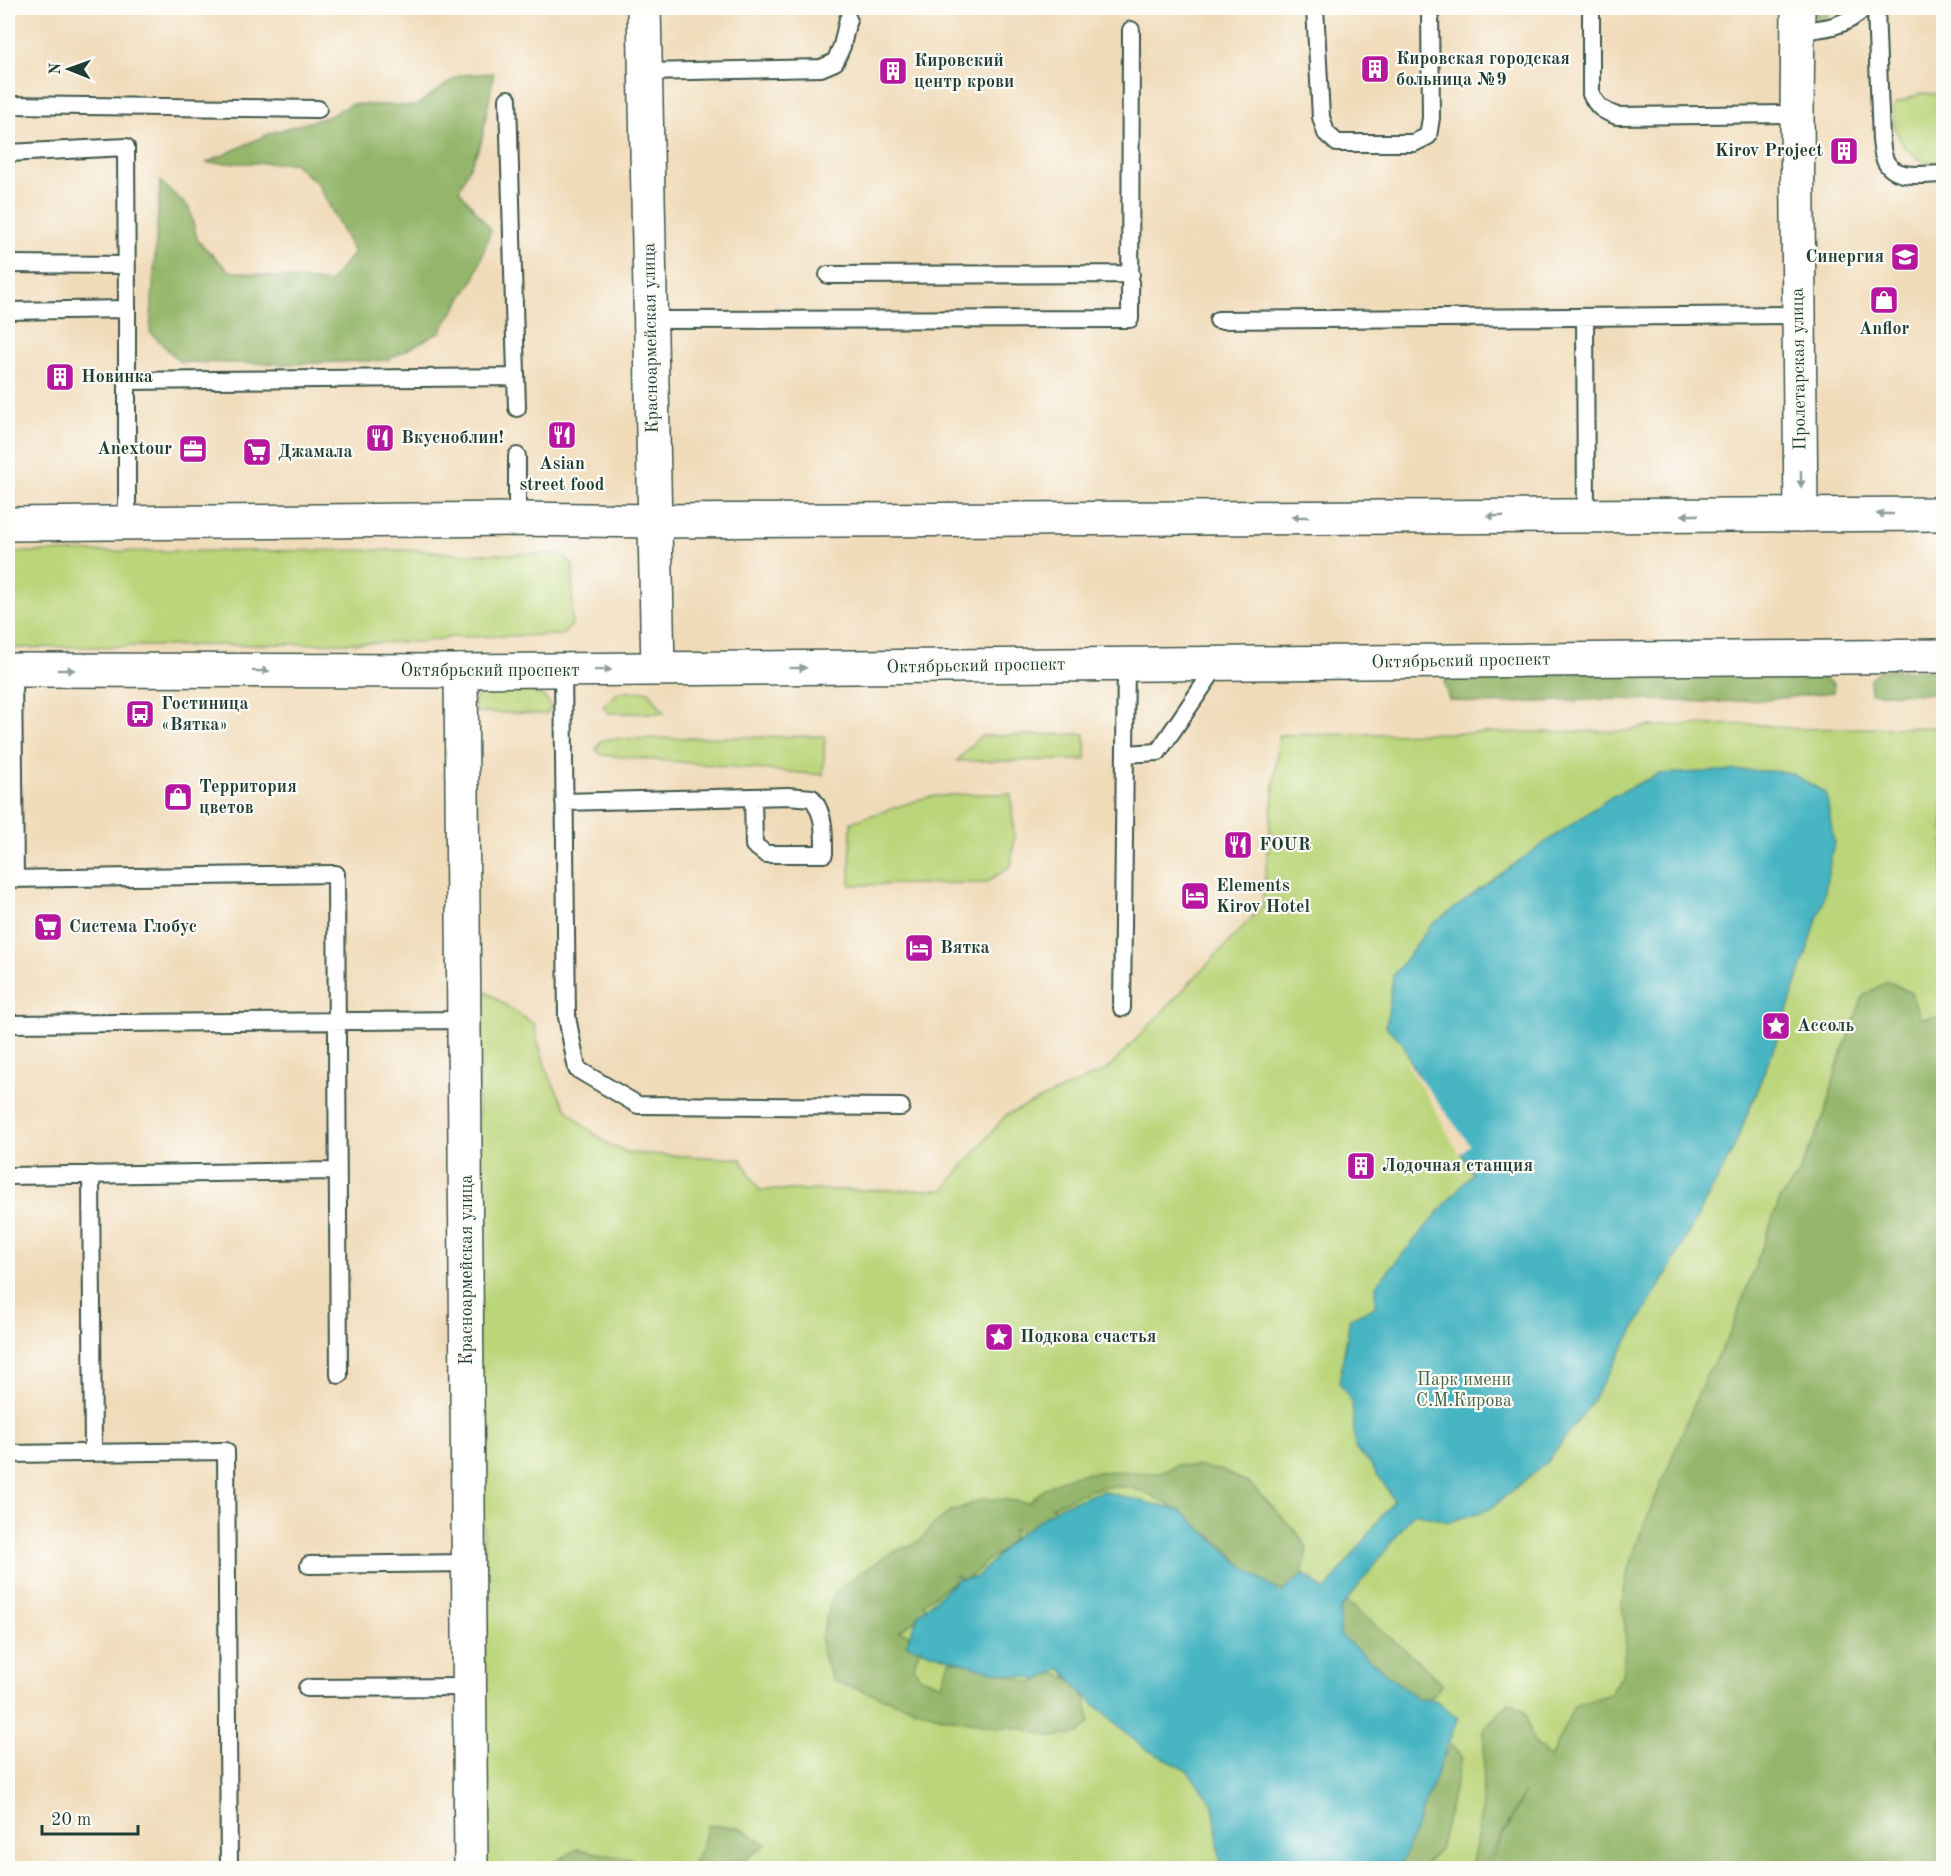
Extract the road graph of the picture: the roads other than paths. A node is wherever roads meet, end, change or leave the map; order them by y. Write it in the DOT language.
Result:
graph roads {
  1 [pos="644,8"];
  2 [pos="1315,8"];
  3 [pos="1430,8"];
  4 [pos="1591,8"];
  5 [pos="1864,8"];
  6 [pos="1876,8"];
  7 [pos="848,19"];
  8 [pos="1798,19"];
  9 [pos="1131,30"];
  10 [pos="646,72"];
  11 [pos="508,99"];
  12 [pos="8,105"];
  13 [pos="318,109"];
  14 [pos="1797,114"];
  15 [pos="8,153"];
  16 [pos="1944,174"];
  17 [pos="8,264"];
  18 [pos="126,265"];
  19 [pos="1131,274"];
  20 [pos="828,275"];
  21 [pos="127,309"];
  22 [pos="8,311"];
  23 [pos="1799,315"];
  24 [pos="1585,317"];
  25 [pos="651,320"];
  26 [pos="1218,320"];
  27 [pos="516,377"];
  28 [pos="127,381"];
  29 [pos="517,408"];
  30 [pos="517,456"];
  31 [pos="1944,514"];
  32 [pos="1801,515"];
  33 [pos="1586,516"];
  34 [pos="517,519"];
  35 [pos="655,521"];
  36 [pos="127,522"];
  37 [pos="8,524"];
  38 [pos="1944,656"];
  39 [pos="1126,664"];
  40 [pos="1218,664"];
  41 [pos="658,669"];
  42 [pos="10,670"];
  43 [pos="563,670"];
  44 [pos="461,671"];
  45 [pos="1125,754"];
  46 [pos="753,797"];
  47 [pos="564,802"];
  48 [pos="11,879"];
  49 [pos="1122,1008"];
  50 [pos="465,1020"];
  51 [pos="337,1021"];
  52 [pos="8,1024"];
  53 [pos="901,1107"];
  54 [pos="337,1171"];
  55 [pos="91,1174"];
  56 [pos="8,1176"];
  57 [pos="339,1375"];
  58 [pos="93,1452"];
  59 [pos="8,1454"];
  60 [pos="468,1563"];
  61 [pos="309,1565"];
  62 [pos="469,1687"];
  63 [pos="307,1688"];
  64 [pos="229,1869"];
  65 [pos="471,1869"];
  1 -- 10 [label="main road, Красноармейская улица"];
  2 -- 3 [label="lane"];
  4 -- 14 [label="lane"];
  5 -- 8 [label="lane"];
  6 -- 16 [label="lane"];
  7 -- 10 [label="lane"];
  8 -- 14 [label="main road, Пролетарская улица"];
  9 -- 19 [label="lane"];
  10 -- 25 [label="main road, Красноармейская улица"];
  11 -- 27 [label="lane"];
  12 -- 13 [label="lane"];
  14 -- 23 [label="main road, Пролетарская улица"];
  15 -- 18 [label="lane"];
  17 -- 18 [label="lane"];
  18 -- 21 [label="lane"];
  19 -- 20 [label="lane"];
  19 -- 25 [label="lane"];
  21 -- 22 [label="lane"];
  21 -- 28 [label="lane"];
  23 -- 24 [label="lane"];
  23 -- 32 [label="main road, Пролетарская улица, one-way"];
  24 -- 26 [label="lane"];
  24 -- 33 [label="lane"];
  25 -- 35 [label="main road, Красноармейская улица"];
  27 -- 28 [label="lane"];
  27 -- 29 [label="lane"];
  28 -- 36 [label="lane"];
  30 -- 34 [label="lane"];
  31 -- 32 [label="main road, one-way"];
  32 -- 33 [label="main road, one-way"];
  33 -- 35 [label="main road, one-way"];
  34 -- 35 [label="main road"];
  34 -- 36 [label="main road"];
  35 -- 41 [label="main road, Красноармейская улица"];
  36 -- 37 [label="main road"];
  38 -- 40 [label="main road, Октябрьский проспект"];
  39 -- 40 [label="main road, Октябрьский проспект"];
  41 -- 39 [label="main road, Октябрьский проспект, one-way"];
  39 -- 45 [label="lane"];
  40 -- 45 [label="lane"];
  43 -- 41 [label="main road, Октябрьский проспект, one-way"];
  42 -- 44 [label="main road, Октябрьский проспект, one-way"];
  42 -- 48 [label="lane"];
  43 -- 44 [label="main road, Октябрьский проспект"];
  43 -- 47 [label="lane"];
  44 -- 50 [label="main road, Красноармейская улица"];
  45 -- 49 [label="lane"];
  46 -- 46 [label="lane"];
  46 -- 47 [label="lane"];
  47 -- 53 [label="lane"];
  48 -- 51 [label="lane"];
  50 -- 51 [label="lane"];
  50 -- 60 [label="main road, Красноармейская улица"];
  51 -- 52 [label="lane"];
  51 -- 54 [label="lane"];
  54 -- 55 [label="lane"];
  54 -- 57 [label="lane"];
  55 -- 56 [label="lane"];
  55 -- 58 [label="lane"];
  58 -- 59 [label="lane"];
  58 -- 64 [label="lane"];
  60 -- 61 [label="lane"];
  60 -- 62 [label="main road, Красноармейская улица"];
  62 -- 63 [label="lane"];
  62 -- 65 [label="main road, Красноармейская улица"];
}
